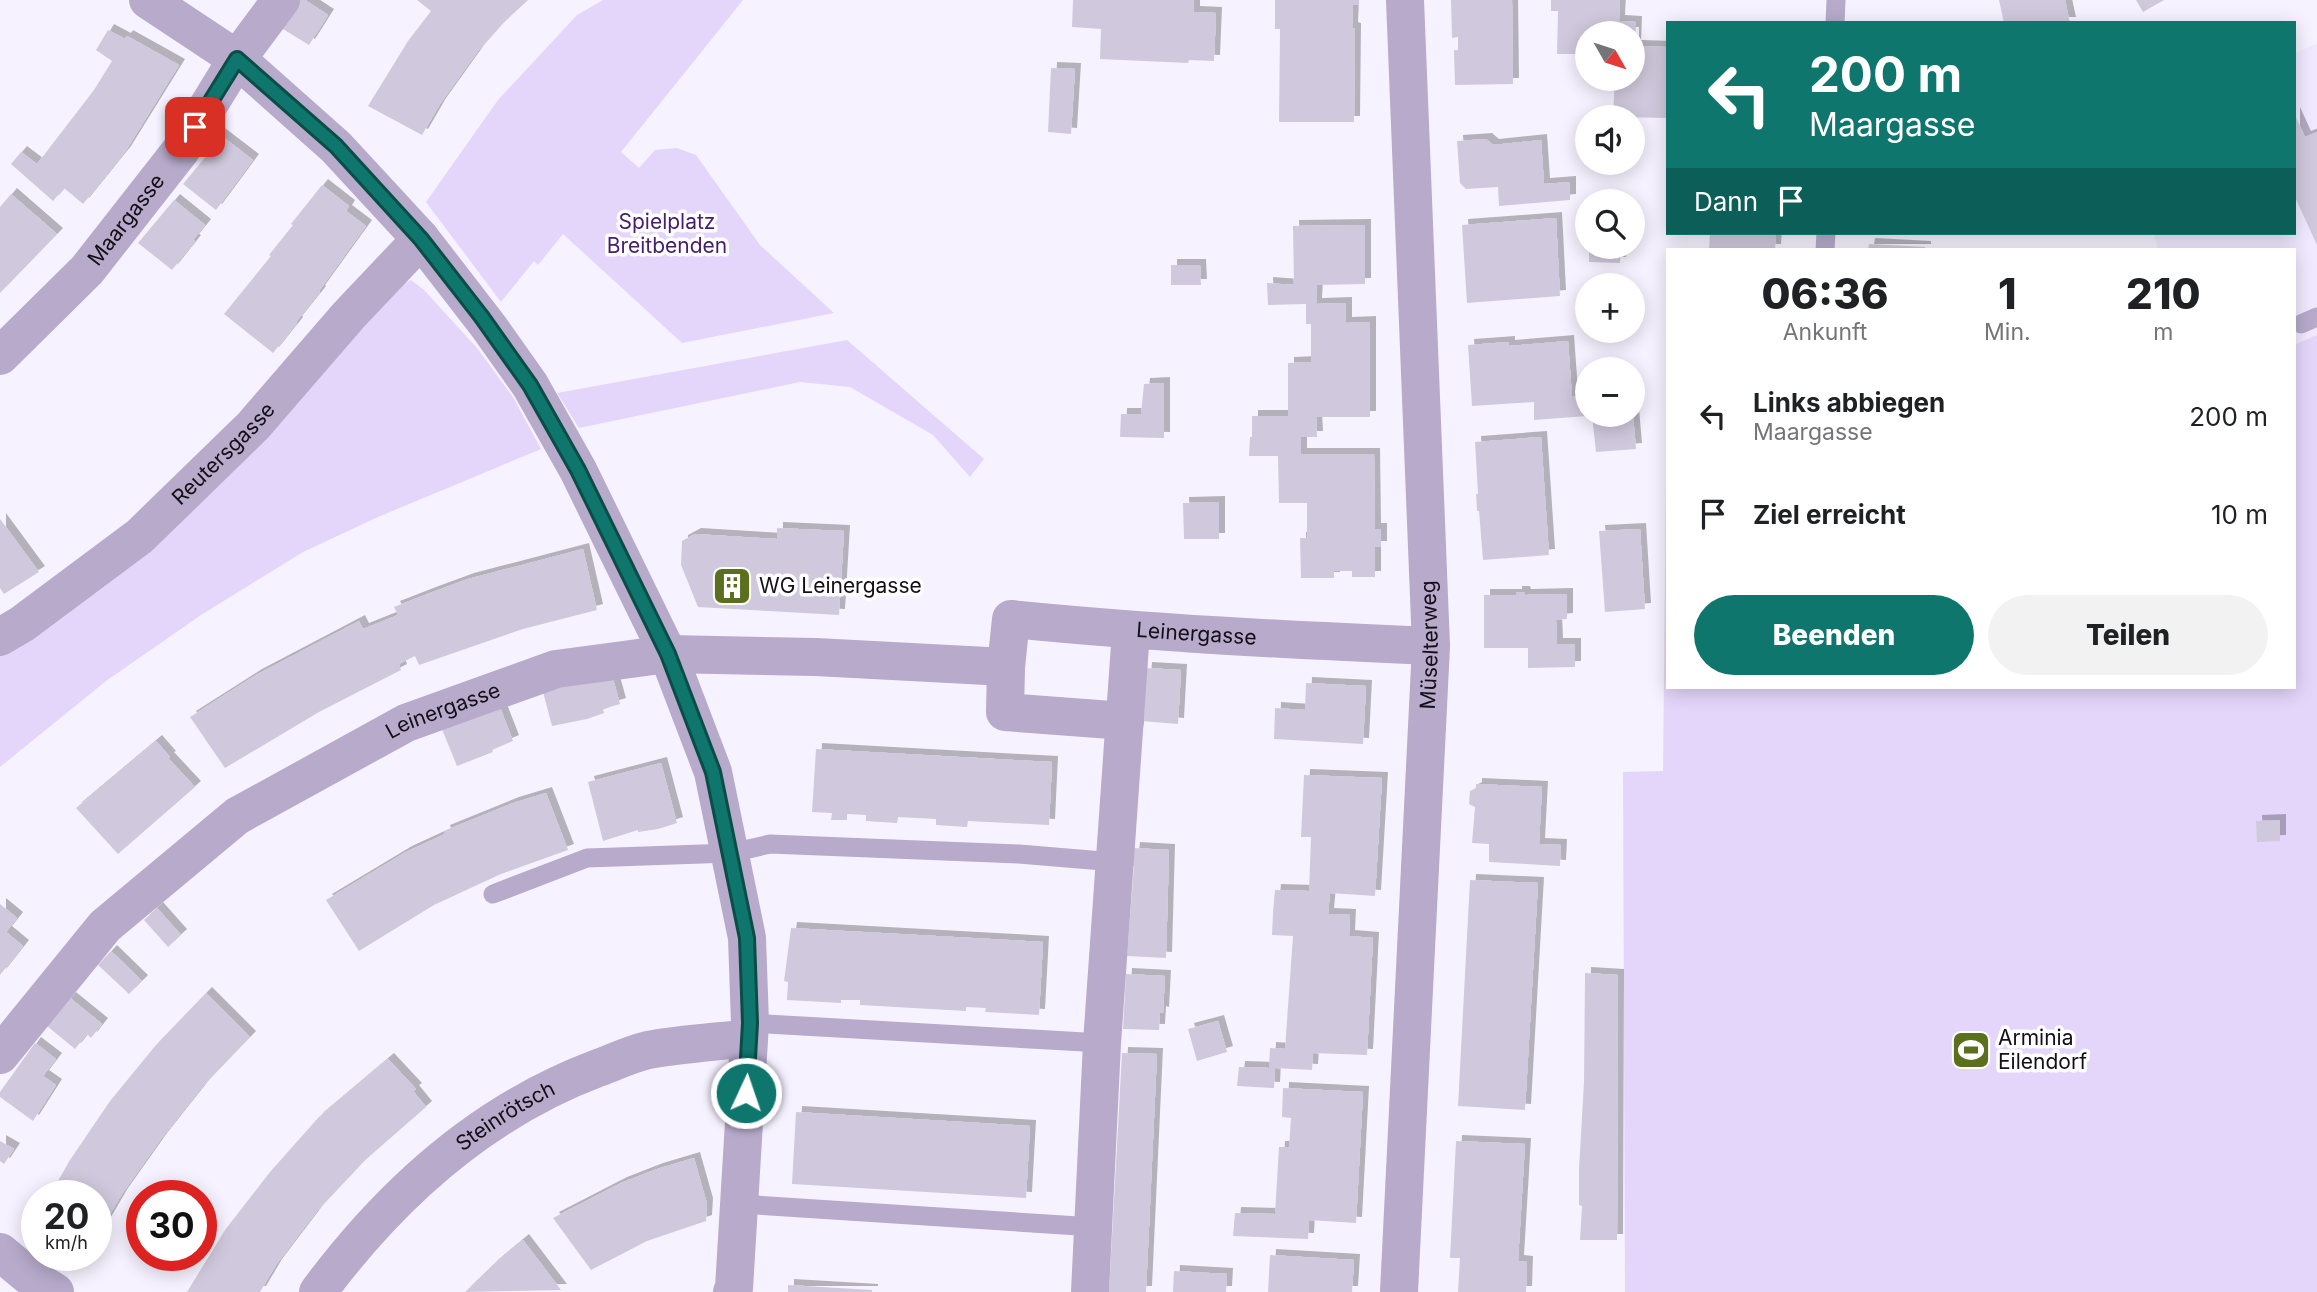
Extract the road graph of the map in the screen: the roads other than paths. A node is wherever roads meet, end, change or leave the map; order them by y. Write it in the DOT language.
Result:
graph roads {
  1 [pos="148,0"];
  2 [pos="281,0"];
  3 [pos="1405,0"];
  4 [pos="1836,0"];
  5 [pos="1835,21"];
  6 [pos="237,59"];
  7 [pos="421,239"];
  8 [pos="0,356"];
  9 [pos="1131,631"];
  10 [pos="0,637"];
  11 [pos="1431,646"];
  12 [pos="668,654"];
  13 [pos="1006,667"];
  14 [pos="1125,721"];
  15 [pos="732,853"];
  16 [pos="1115,862"];
  17 [pos="493,894"];
  18 [pos="749,1031"];
  19 [pos="1102,1043"];
  20 [pos="0,1055"];
  21 [pos="740,1204"];
  22 [pos="1094,1227"];
  23 [pos="0,1252"];
  24 [pos="55,1292"];
  25 [pos="318,1292"];
  26 [pos="732,1292"];
  27 [pos="1090,1292"];
  28 [pos="1399,1292"];
  1 -- 6 [label="street"];
  2 -- 6 [label="street, Maargasse"];
  3 -- 11 [label="street, Müselterweg"];
  4 -- 5 [label="lane"];
  6 -- 7 [label="street"];
  6 -- 8 [label="street, Maargasse"];
  7 -- 10 [label="street, Reutersgasse"];
  7 -- 12 [label="street"];
  9 -- 11 [label="street, Leinergasse"];
  9 -- 13 [label="street, Leinergasse"];
  9 -- 14 [label="street"];
  11 -- 28 [label="street, Müselterweg"];
  12 -- 13 [label="street, Leinergasse"];
  12 -- 15 [label="street"];
  12 -- 20 [label="street, Leinergasse"];
  13 -- 14 [label="street, Leinergasse"];
  14 -- 16 [label="street"];
  15 -- 16 [label="lane"];
  15 -- 17 [label="lane"];
  15 -- 18 [label="street"];
  16 -- 19 [label="street"];
  18 -- 19 [label="lane"];
  18 -- 21 [label="street"];
  18 -- 25 [label="street, Steinrötsch"];
  19 -- 22 [label="street"];
  21 -- 22 [label="lane"];
  21 -- 26 [label="street"];
  22 -- 27 [label="street"];
  23 -- 24 [label="street"];
}
